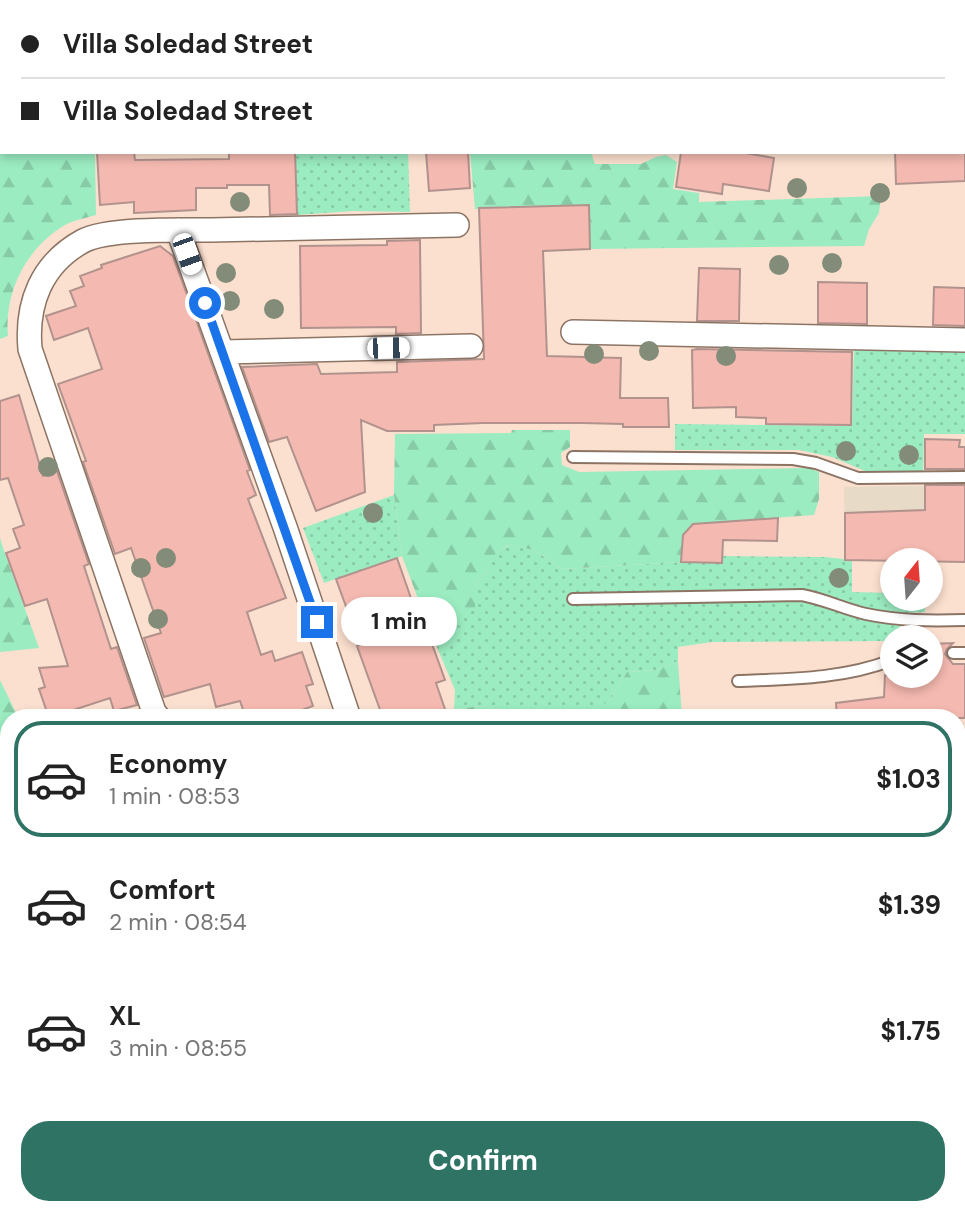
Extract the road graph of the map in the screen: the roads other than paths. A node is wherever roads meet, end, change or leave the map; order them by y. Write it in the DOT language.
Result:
graph roads {
  1 [pos="457,225"];
  2 [pos="178,230"];
  3 [pos="573,332"];
  4 [pos="965,340"];
  5 [pos="471,346"];
  6 [pos="223,352"];
  7 [pos="573,457"];
  8 [pos="965,477"];
  9 [pos="573,598"];
  10 [pos="965,620"];
  11 [pos="880,664"];
  12 [pos="738,681"];
  13 [pos="153,709"];
  14 [pos="346,709"];
  1 -- 2 [label="street"];
  2 -- 6 [label="street"];
  2 -- 13 [label="street"];
  3 -- 4 [label="street"];
  5 -- 6 [label="street"];
  6 -- 14 [label="street"];
  7 -- 8 [label="lane"];
  9 -- 10 [label="lane"];
  11 -- 12 [label="lane"];
}
